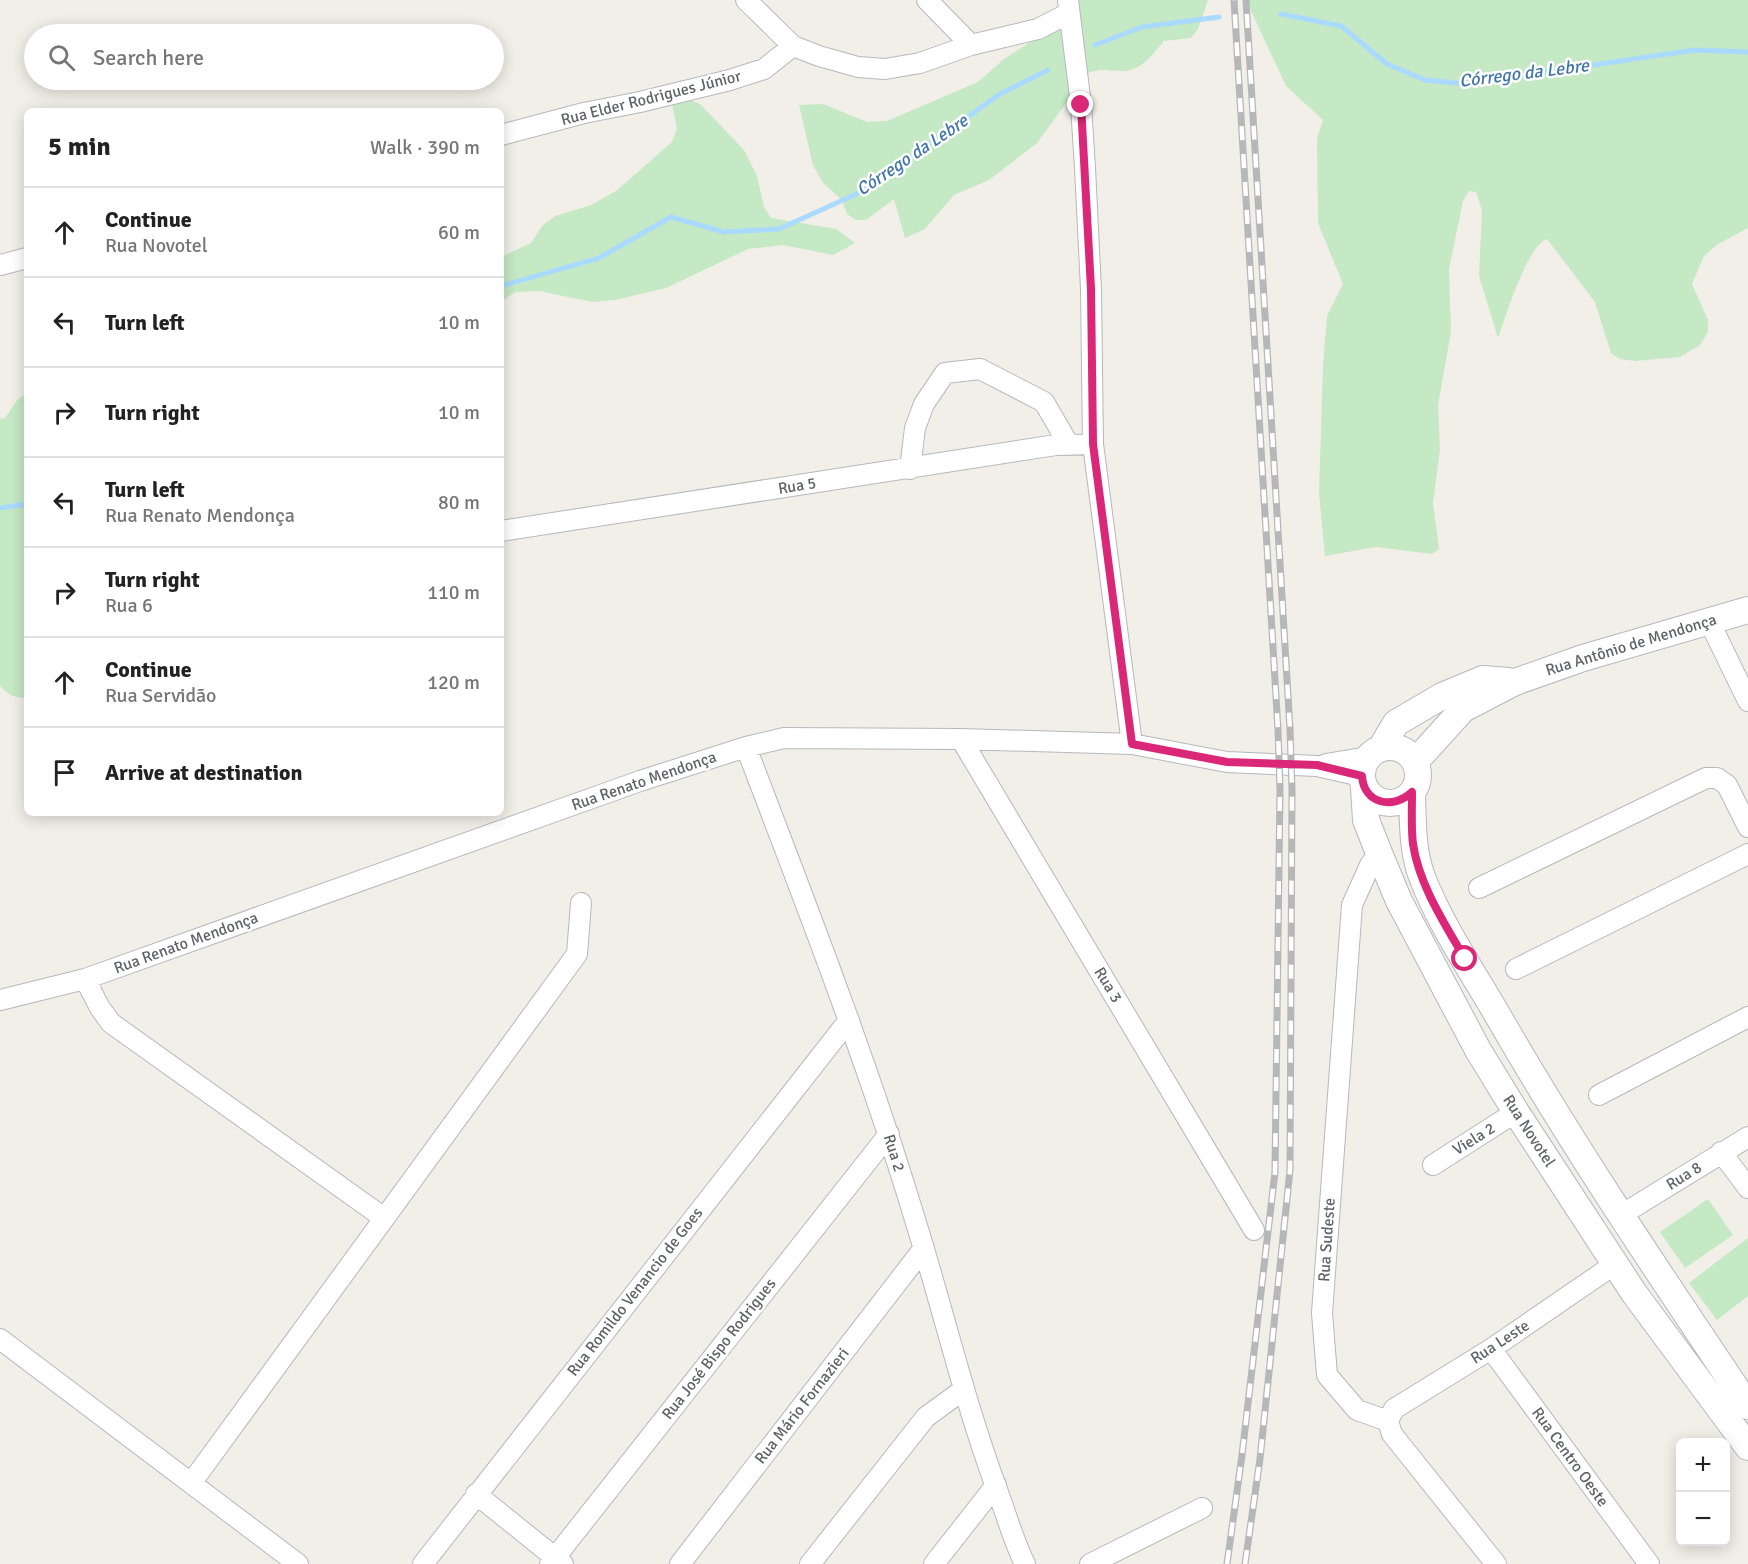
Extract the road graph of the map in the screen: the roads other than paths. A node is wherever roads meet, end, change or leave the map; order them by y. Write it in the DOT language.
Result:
graph roads {
  1 [pos="746,0"];
  2 [pos="927,0"];
  3 [pos="1068,7"];
  4 [pos="971,45"];
  5 [pos="794,46"];
  6 [pos="504,134"];
  7 [pos="24,259"];
  8 [pos="0,266"];
  9 [pos="1093,444"];
  10 [pos="1069,445"];
  11 [pos="910,469"];
  12 [pos="504,531"];
  13 [pos="1748,610"];
  14 [pos="1709,621"];
  15 [pos="1515,682"];
  16 [pos="1748,700"];
  17 [pos="961,739"];
  18 [pos="1132,744"];
  19 [pos="746,747"];
  20 [pos="1415,762"];
  21 [pos="1369,767"];
  22 [pos="1412,792"];
  23 [pos="1748,827"];
  24 [pos="1379,853"];
  25 [pos="1748,854"];
  26 [pos="1479,888"];
  27 [pos="581,903"];
  28 [pos="1516,969"];
  29 [pos="85,979"];
  30 [pos="0,999"];
  31 [pos="1748,1017"];
  32 [pos="849,1020"];
  33 [pos="1599,1095"];
  34 [pos="1516,1112"];
  35 [pos="889,1134"];
  36 [pos="1748,1137"];
  37 [pos="1721,1152"];
  38 [pos="1433,1165"];
  39 [pos="1748,1188"];
  40 [pos="1573,1199"];
  41 [pos="1621,1215"];
  42 [pos="384,1218"];
  43 [pos="1254,1230"];
  44 [pos="924,1248"];
  45 [pos="1615,1264"];
  46 [pos="0,1339"];
  47 [pos="1491,1349"];
  48 [pos="963,1390"];
  49 [pos="1748,1406"];
  50 [pos="1388,1422"];
  51 [pos="1748,1447"];
  52 [pos="192,1482"];
  53 [pos="996,1485"];
  54 [pos="476,1494"];
  55 [pos="1202,1508"];
  56 [pos="556,1562"];
  57 [pos="298,1564"];
  58 [pos="423,1564"];
  59 [pos="680,1564"];
  60 [pos="810,1564"];
  61 [pos="934,1564"];
  62 [pos="1025,1564"];
  63 [pos="1090,1564"];
  64 [pos="1496,1564"];
  65 [pos="1649,1564"];
  1 -- 5 [label="street"];
  2 -- 4 [label="street"];
  3 -- 4 [label="street"];
  3 -- 9 [label="street"];
  4 -- 5 [label="street"];
  5 -- 6 [label="street, Rua Elder Rodrigues Júnior"];
  7 -- 8 [label="street"];
  9 -- 10 [label="street, Rua 5"];
  9 -- 18 [label="street"];
  10 -- 11 [label="street, Rua 5"];
  10 -- 11 [label="street"];
  11 -- 12 [label="street, Rua 5"];
  13 -- 14 [label="street, Rua Antônio de Mendonça"];
  14 -- 15 [label="street, Rua Antônio de Mendonça"];
  14 -- 16 [label="street"];
  15 -- 20 [label="street, Rua Antônio de Mendonça"];
  15 -- 21 [label="street, Rua Antônio de Mendonça"];
  17 -- 18 [label="street, Rua Renato Mendonça"];
  17 -- 19 [label="street, Rua Renato Mendonça"];
  17 -- 43 [label="street, Rua 3"];
  18 -- 21 [label="street, Rua Renato Mendonça"];
  19 -- 29 [label="street, Rua Renato Mendonça"];
  19 -- 32 [label="street, Rua 2"];
  20 -- 21 [label="street"];
  20 -- 22 [label="street"];
  21 -- 22 [label="street"];
  21 -- 24 [label="street, Rua Novotel"];
  22 -- 41 [label="street, Rua Novotel"];
  23 -- 26 [label="street"];
  24 -- 34 [label="street, Rua Novotel"];
  24 -- 50 [label="street, Rua Sudeste"];
  25 -- 28 [label="street"];
  27 -- 42 [label="street"];
  29 -- 30 [label="street, Rua Renato Mendonça"];
  29 -- 42 [label="street"];
  31 -- 33 [label="street"];
  32 -- 35 [label="street, Rua 2"];
  32 -- 54 [label="street, Rua Romildo Venancio de Goes"];
  34 -- 38 [label="street, Viela 2"];
  34 -- 40 [label="street, Rua Novotel"];
  35 -- 44 [label="street, Rua 2"];
  35 -- 56 [label="street, Rua José Bispo Rodrigues"];
  36 -- 37 [label="street, Rua 8"];
  37 -- 39 [label="street"];
  37 -- 41 [label="street, Rua 8"];
  40 -- 41 [label="street"];
  40 -- 45 [label="street, Rua Novotel"];
  41 -- 45 [label="street"];
  41 -- 49 [label="street, Rua Novotel"];
  42 -- 52 [label="street"];
  44 -- 48 [label="street, Rua 2"];
  44 -- 59 [label="street, Rua Mário Fornazieri"];
  45 -- 47 [label="street, Rua Leste"];
  45 -- 51 [label="street, Rua Novotel"];
  46 -- 52 [label="street"];
  47 -- 50 [label="street, Rua Leste"];
  47 -- 65 [label="street, Rua Centro Oeste"];
  48 -- 53 [label="street, Rua 2"];
  48 -- 60 [label="street"];
  50 -- 64 [label="street"];
  52 -- 57 [label="street"];
  53 -- 61 [label="street"];
  53 -- 62 [label="street, Rua 2"];
  54 -- 56 [label="street"];
  54 -- 58 [label="street, Rua Romildo Venancio de Goes"];
  55 -- 63 [label="street"];
}
